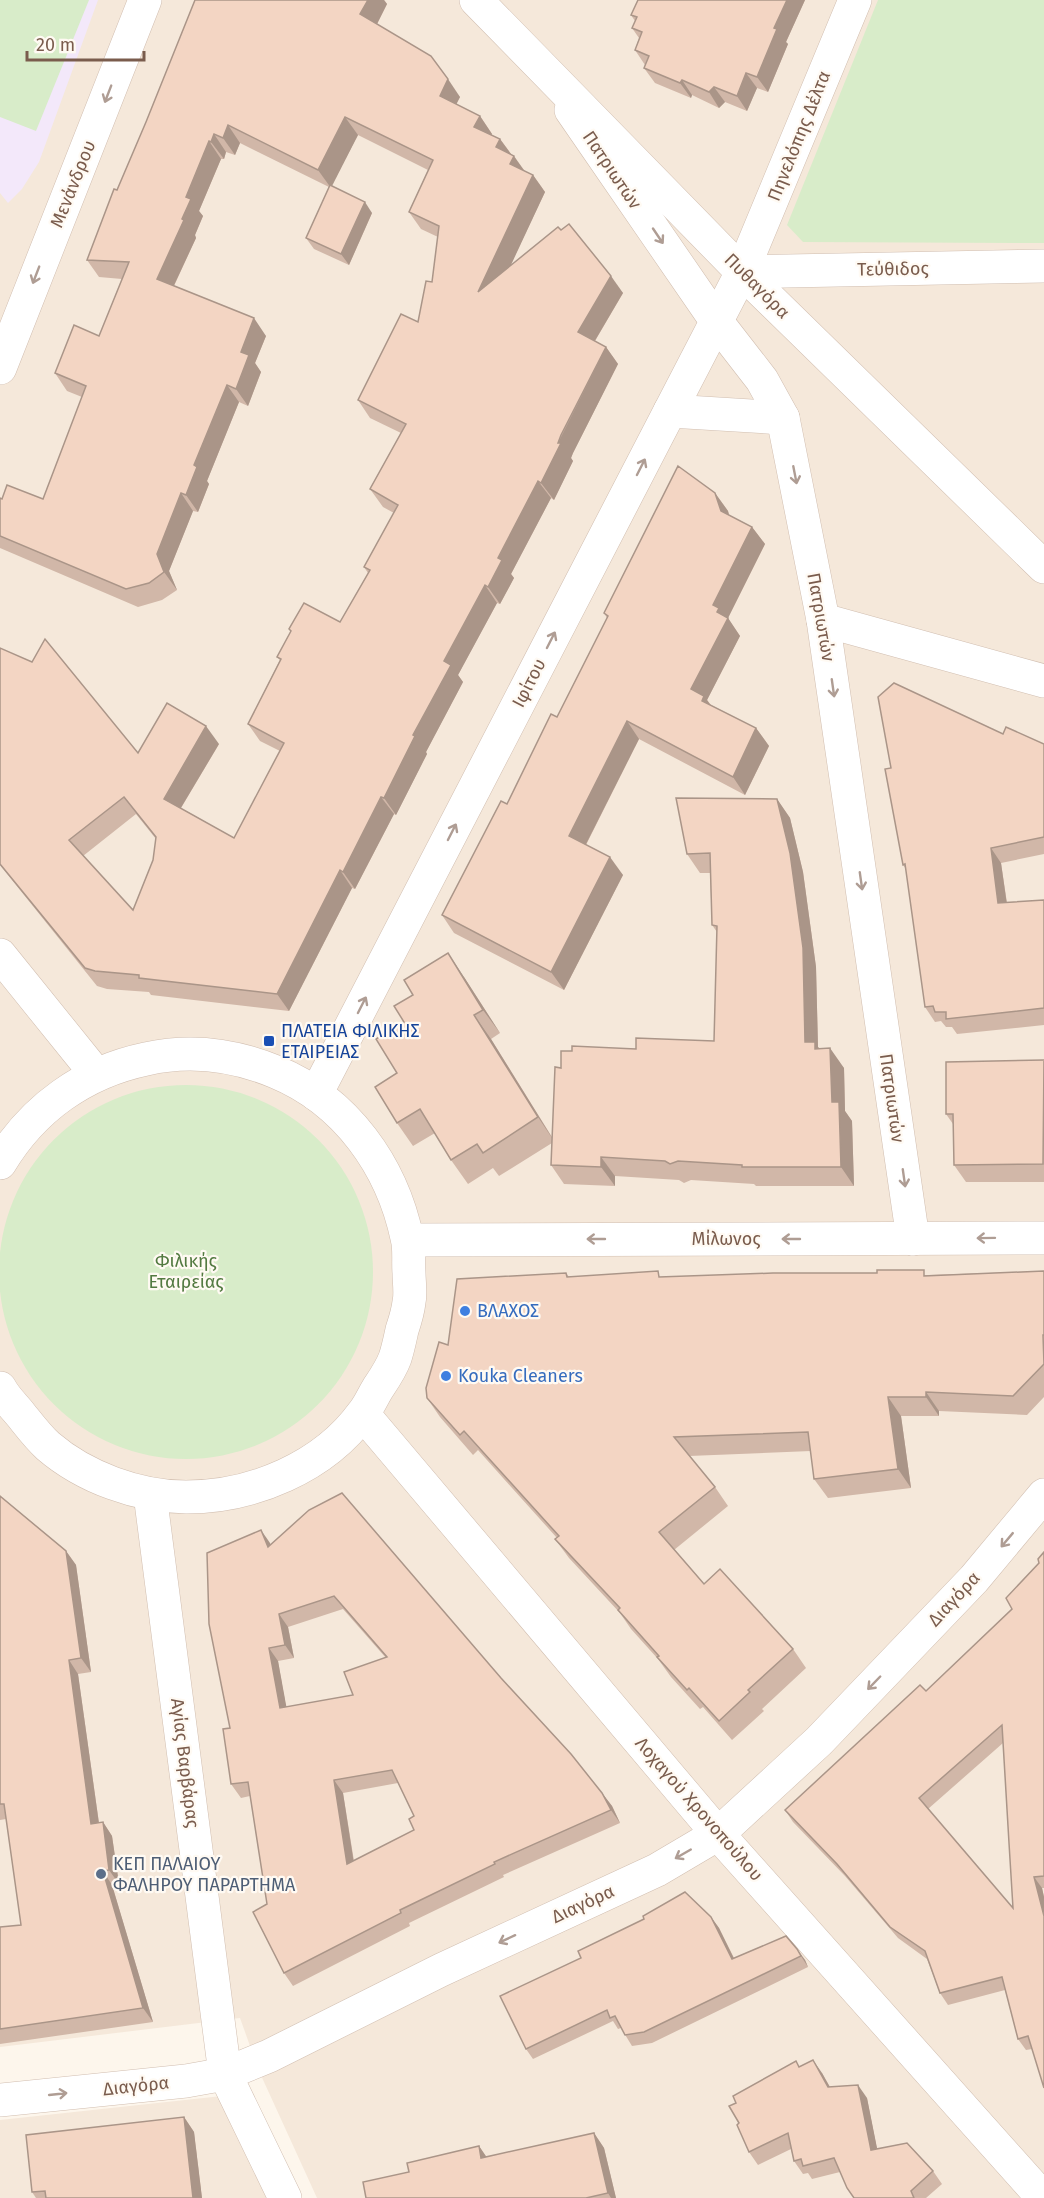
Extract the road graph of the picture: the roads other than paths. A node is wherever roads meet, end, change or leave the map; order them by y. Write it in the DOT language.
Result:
graph roads {
  1 [pos="145,0"];
  2 [pos="476,0"];
  3 [pos="855,0"];
  4 [pos="541,67"];
  5 [pos="1044,266"];
  6 [pos="742,272"];
  7 [pos="717,322"];
  8 [pos="0,368"];
  9 [pos="670,411"];
  10 [pos="783,418"];
  11 [pos="1044,567"];
  12 [pos="823,620"];
  13 [pos="1044,681"];
  14 [pos="0,955"];
  15 [pos="96,1074"];
  16 [pos="316,1094"];
  17 [pos="0,1163"];
  18 [pos="1044,1238"];
  19 [pos="913,1239"];
  20 [pos="408,1240"];
  21 [pos="0,1388"];
  22 [pos="363,1414"];
  23 [pos="150,1494"];
  24 [pos="1044,1495"];
  25 [pos="718,1834"];
  26 [pos="225,2074"];
  27 [pos="0,2100"];
  28 [pos="285,2198"];
  29 [pos="1043,2198"];
  1 -- 8 [label="street, Μενάνδρου, one-way"];
  2 -- 4 [label="street, Πυθαγόρα"];
  3 -- 6 [label="street, Πηνελόπης Δέλτα"];
  4 -- 6 [label="street, Πυθαγόρα"];
  4 -- 7 [label="street, Πατριωτών, one-way"];
  5 -- 6 [label="street, Τεύθιδος"];
  6 -- 7 [label="street, Ιφίτου"];
  6 -- 11 [label="street, Πυθαγόρα"];
  7 -- 9 [label="street, Ιφίτου"];
  7 -- 10 [label="street, Πατριωτών"];
  9 -- 10 [label="street"];
  16 -- 9 [label="street, Ιφίτου, one-way"];
  10 -- 12 [label="street, Πατριωτών, one-way"];
  12 -- 13 [label="street"];
  12 -- 19 [label="street, Πατριωτών, one-way"];
  14 -- 15 [label="street"];
  15 -- 16 [label="street"];
  15 -- 17 [label="street"];
  16 -- 20 [label="street"];
  18 -- 19 [label="street, Μίλωνος, one-way"];
  19 -- 20 [label="street, Μίλωνος, one-way"];
  20 -- 22 [label="street"];
  21 -- 23 [label="street"];
  22 -- 23 [label="street"];
  22 -- 25 [label="street, Λοχαγού Χρονοπούλου"];
  23 -- 26 [label="street, Αγίας Βαρβάρας"];
  24 -- 25 [label="street, Διαγόρα, one-way"];
  25 -- 26 [label="street, Διαγόρα, one-way"];
  25 -- 29 [label="street, Λοχαγού Χρονοπούλου"];
  27 -- 26 [label="street, Διαγόρα, one-way"];
  26 -- 28 [label="street, Αγίας Βαρβάρας"];
}
